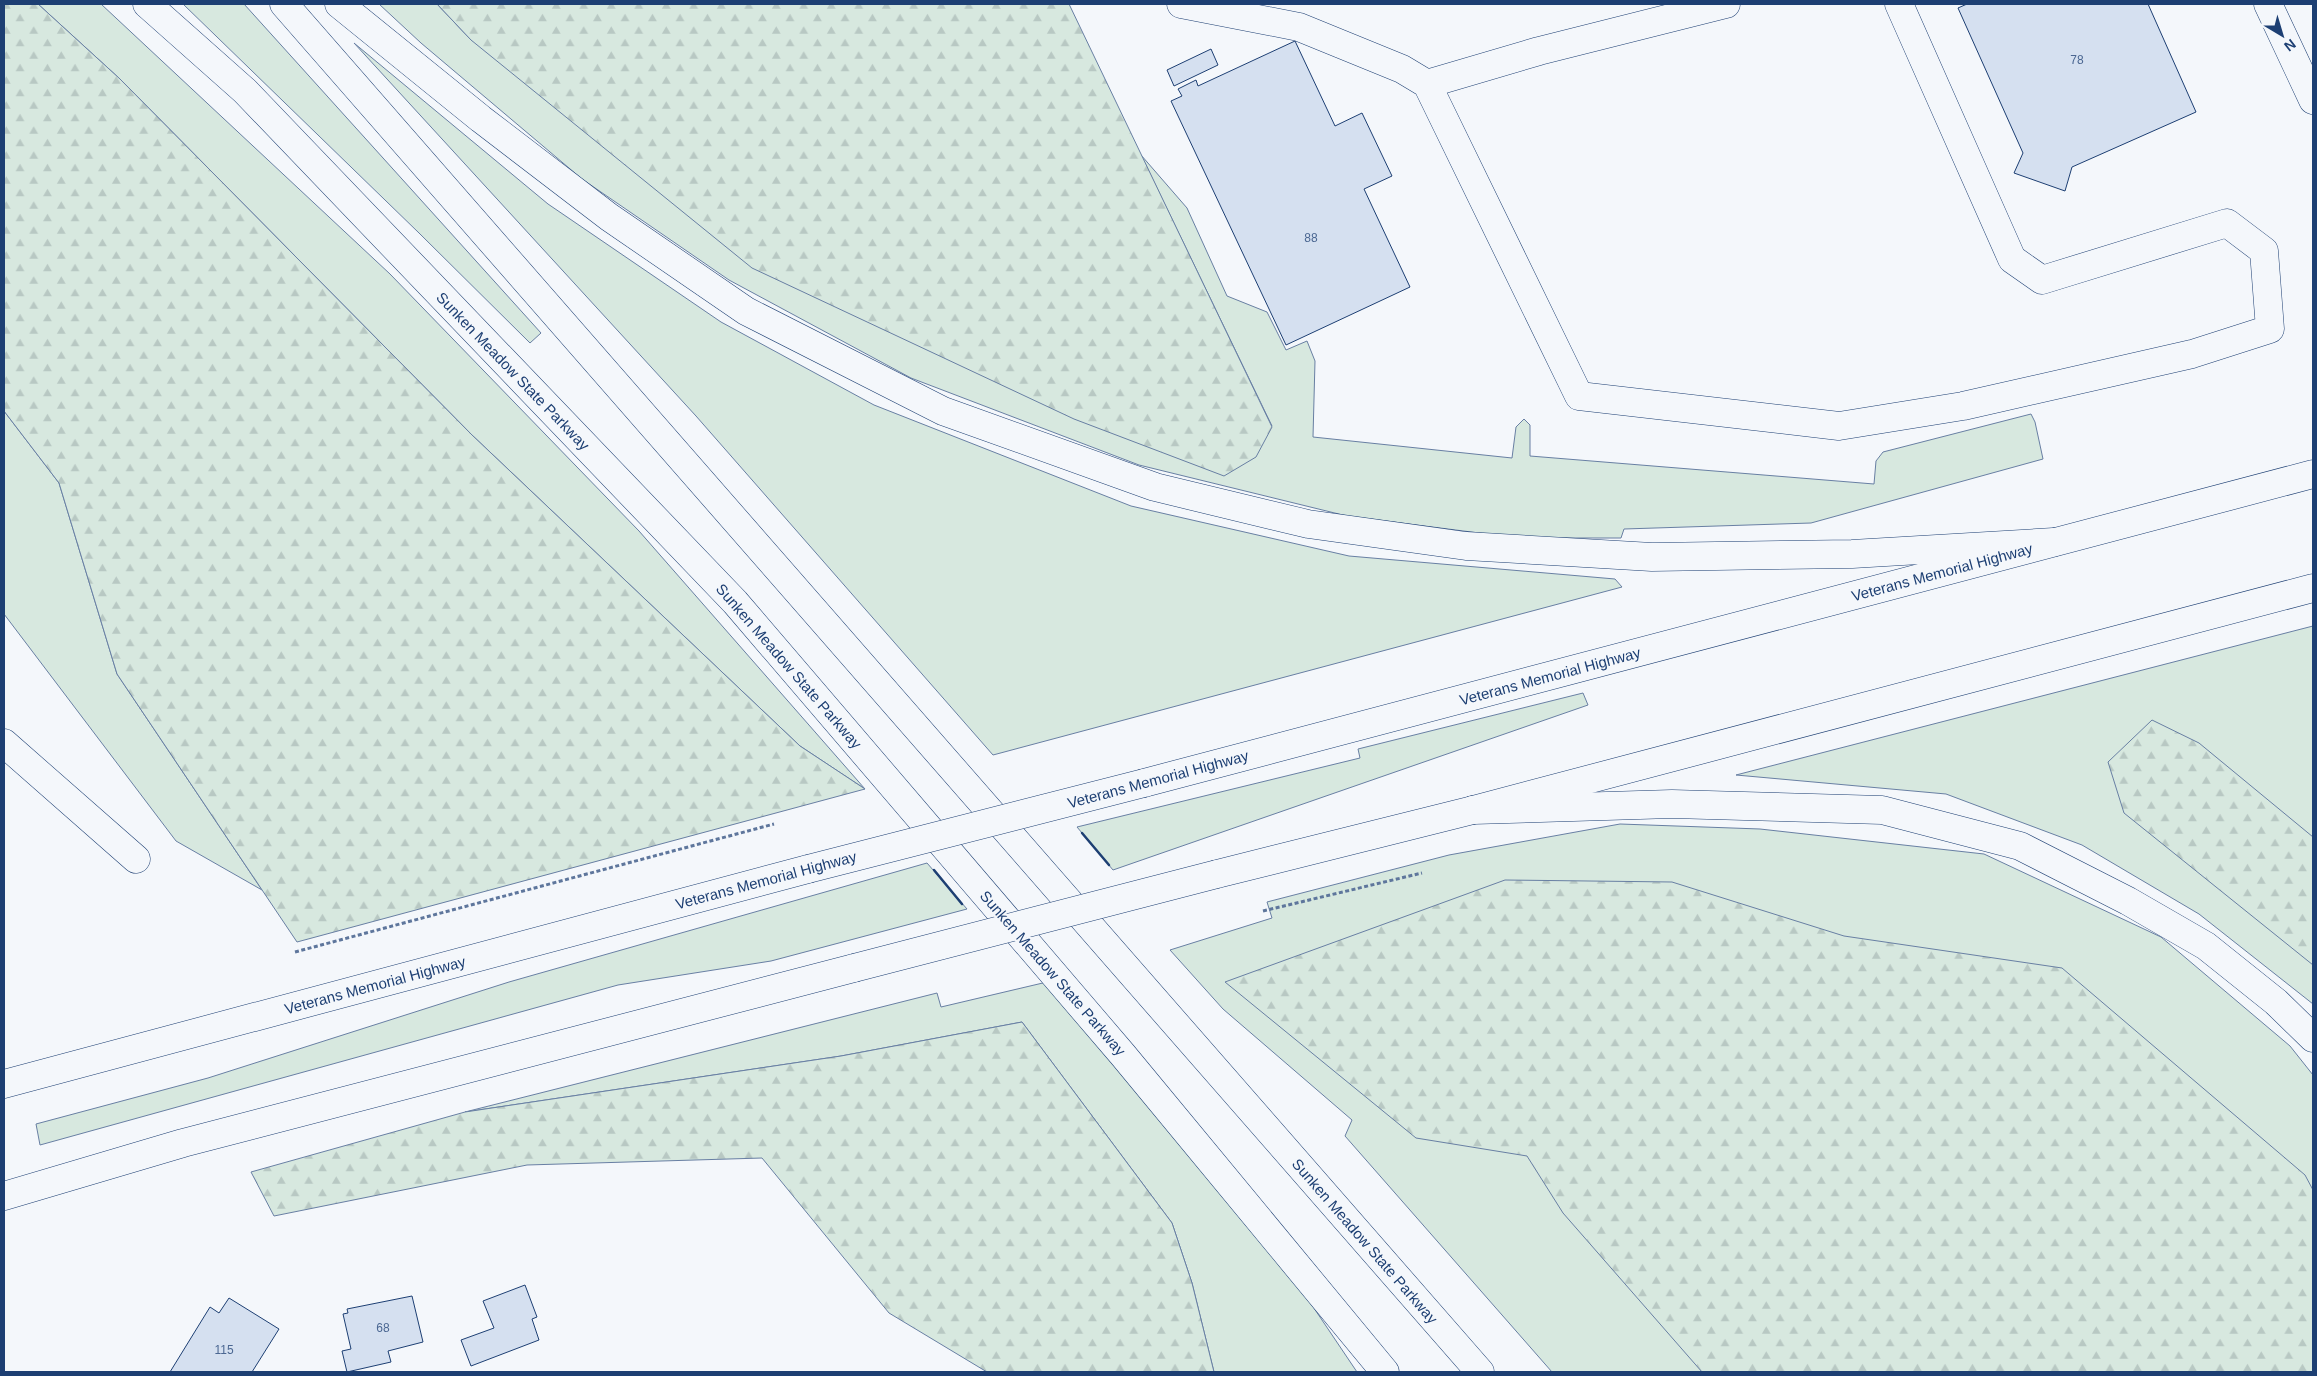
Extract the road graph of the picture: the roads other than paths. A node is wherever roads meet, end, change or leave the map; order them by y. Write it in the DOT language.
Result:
graph roads {
  1 [pos="147,4"];
  2 [pos="284,4"];
  3 [pos="339,4"];
  4 [pos="1181,4"];
  5 [pos="1726,4"];
  6 [pos="1899,4"];
  7 [pos="2268,4"];
  8 [pos="1427,84"];
  9 [pos="2313,100"];
  10 [pos="2313,474"];
  11 [pos="2054,542"];
  12 [pos="2313,588"];
  13 [pos="4,743"];
  14 [pos="1473,810"];
  15 [pos="136,859"];
  16 [pos="2313,1038"];
  17 [pos="4,1084"];
  18 [pos="4,1196"];
  19 [pos="1385,1372"];
  20 [pos="1480,1372"];
  1 -- 19 [label="main road, Sunken Meadow State Parkway"];
  2 -- 20 [label="main road, Sunken Meadow State Parkway"];
  3 -- 11 [label="main road"];
  4 -- 8 [label="main road"];
  5 -- 8 [label="main road"];
  6 -- 8 [label="main road"];
  7 -- 9 [label="main road"];
  10 -- 11 [label="main road, Veterans Memorial Highway"];
  11 -- 17 [label="main road, Veterans Memorial Highway, bridge"];
  12 -- 14 [label="main road"];
  13 -- 15 [label="main road"];
  14 -- 16 [label="main road"];
  14 -- 18 [label="main road, bridge"];
}
